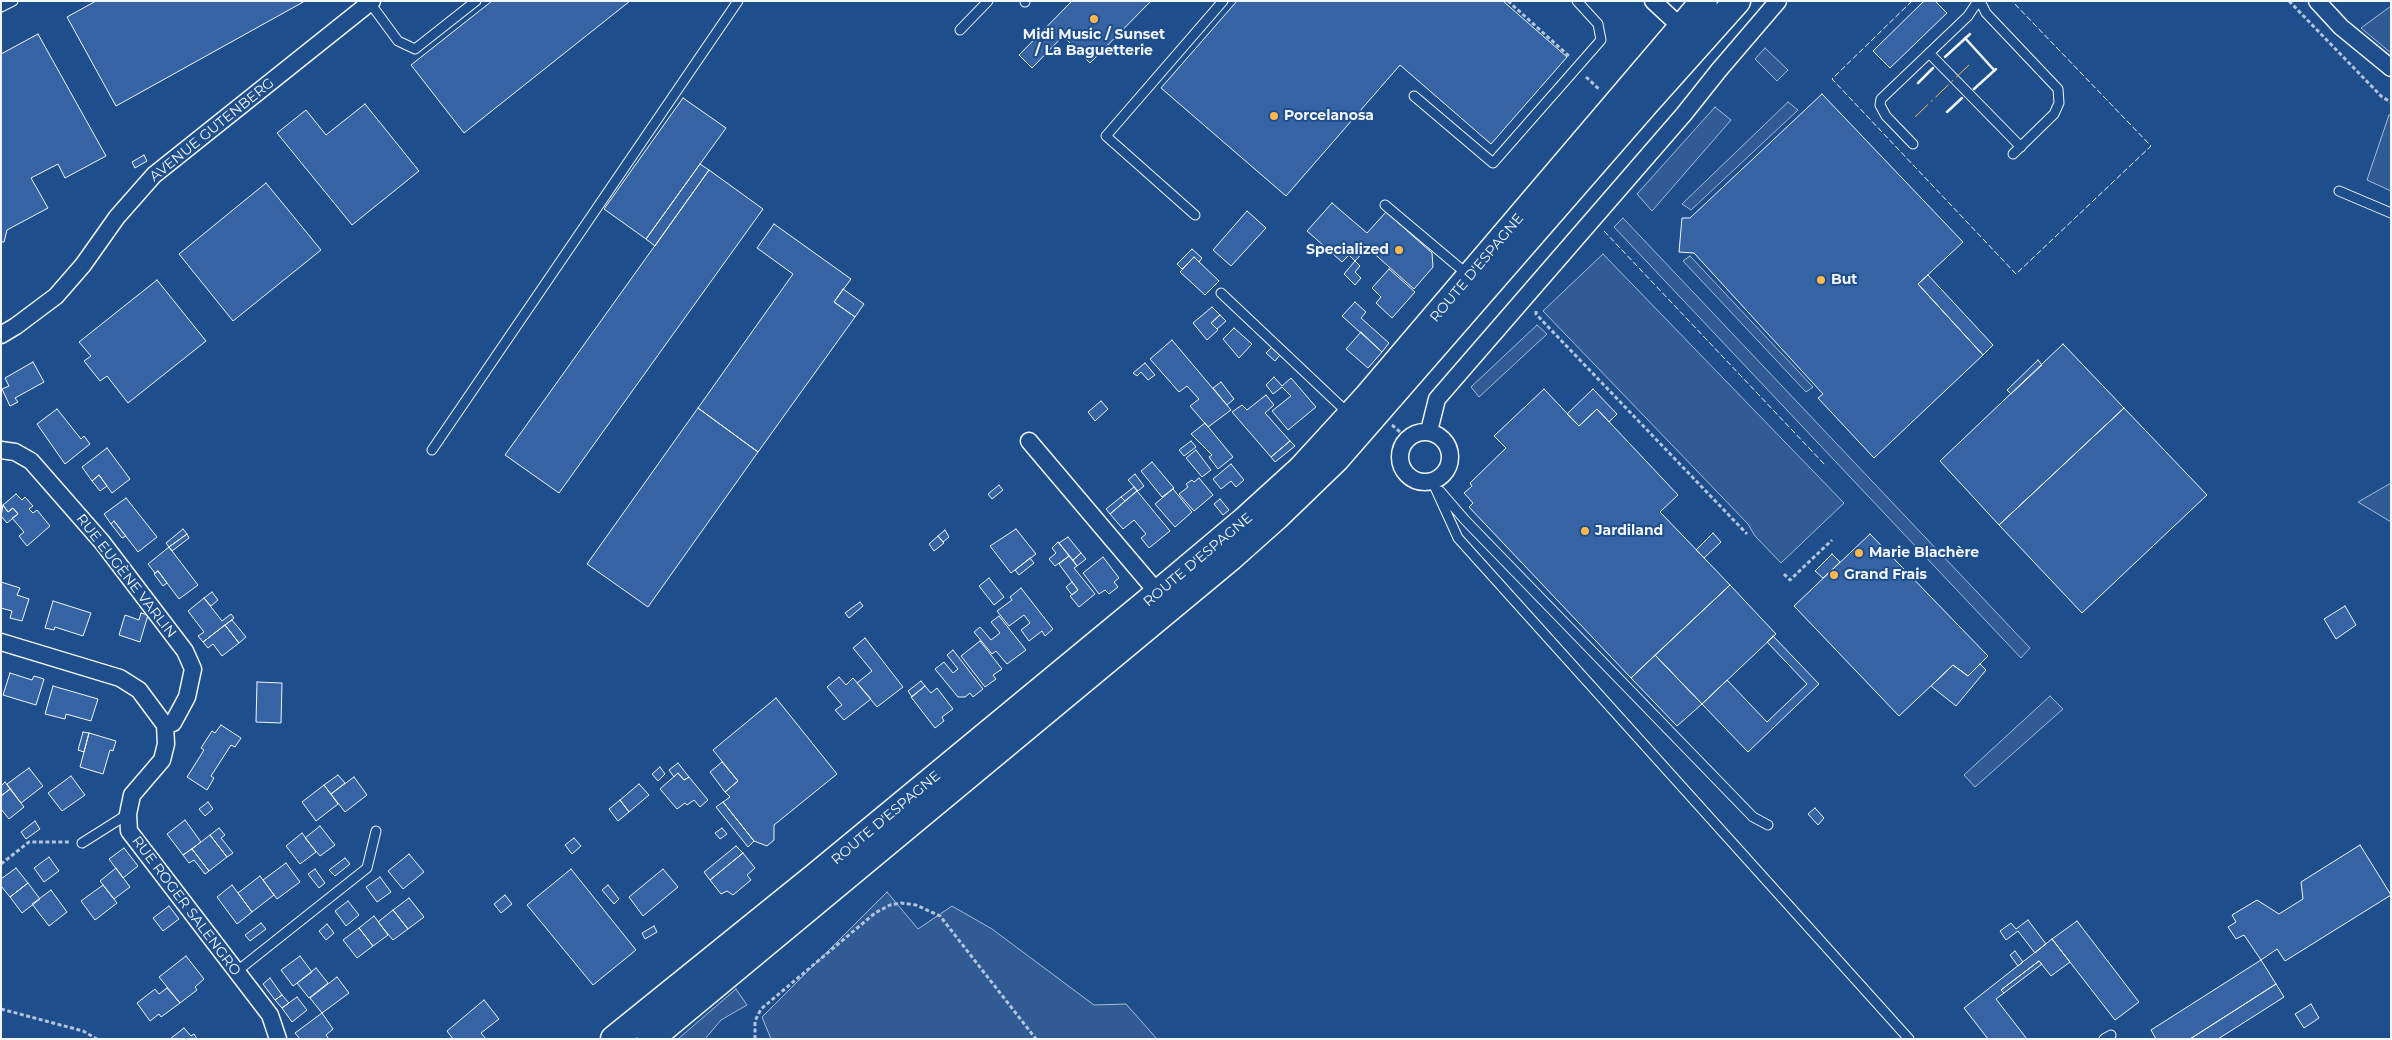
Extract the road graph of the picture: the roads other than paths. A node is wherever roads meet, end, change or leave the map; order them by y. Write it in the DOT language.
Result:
graph roads {
  1 [pos="13,1"];
  2 [pos="476,1"];
  3 [pos="738,1"];
  4 [pos="988,1"];
  5 [pos="1223,1"];
  6 [pos="1577,1"];
  7 [pos="1653,1"];
  8 [pos="1704,1"];
  9 [pos="1737,1"];
  10 [pos="1778,1"];
  11 [pos="1979,1"];
  12 [pos="2317,1"];
  13 [pos="371,2"];
  14 [pos="1,7"];
  15 [pos="1681,27"];
  16 [pos="960,30"];
  17 [pos="1929,54"];
  18 [pos="2391,68"];
  19 [pos="1414,96"];
  20 [pos="1913,144"];
  21 [pos="2021,147"];
  22 [pos="2013,154"];
  23 [pos="2339,191"];
  24 [pos="1385,205"];
  25 [pos="2391,213"];
  26 [pos="1195,215"];
  27 [pos="1470,276"];
  28 [pos="1221,293"];
  29 [pos="1,335"];
  30 [pos="1347,428"];
  31 [pos="1429,431"];
  32 [pos="1029,441"];
  33 [pos="1,450"];
  34 [pos="432,450"];
  35 [pos="1432,481"];
  36 [pos="1164,600"];
  37 [pos="1,642"];
  38 [pos="164,726"];
  39 [pos="128,814"];
  40 [pos="1768,826"];
  41 [pos="376,831"];
  42 [pos="82,842"];
  43 [pos="236,972"];
  44 [pos="278,1039"];
  45 [pos="614,1039"];
  46 [pos="650,1039"];
  47 [pos="1909,1039"];
  1 -- 14 [label="lane"];
  2 -- 13 [label="lane"];
  3 -- 34 [label="lane"];
  4 -- 16 [label="lane"];
  5 -- 26 [label="lane"];
  6 -- 19 [label="lane"];
  7 -- 15 [label="street"];
  8 -- 15 [label="main road, ROUTE D'ESPAGNE"];
  9 -- 30 [label="main road, ROUTE D'ESPAGNE"];
  10 -- 31 [label="street"];
  11 -- 17 [label="lane"];
  11 -- 21 [label="lane"];
  12 -- 18 [label="street"];
  13 -- 29 [label="street, AVENUE GUTENBERG"];
  15 -- 27 [label="main road, ROUTE D'ESPAGNE"];
  17 -- 20 [label="lane"];
  17 -- 21 [label="lane"];
  21 -- 22 [label="lane"];
  23 -- 25 [label="lane"];
  24 -- 27 [label="lane"];
  27 -- 30 [label="main road, ROUTE D'ESPAGNE"];
  28 -- 30 [label="lane"];
  30 -- 36 [label="main road, ROUTE D'ESPAGNE"];
  31 -- 35 [label="street"];
  31 -- 35 [label="street"];
  32 -- 36 [label="street"];
  33 -- 38 [label="street, RUE EUGÈNE VARLIN"];
  35 -- 40 [label="lane"];
  35 -- 47 [label="lane"];
  36 -- 45 [label="main road, ROUTE D'ESPAGNE"];
  36 -- 46 [label="main road, ROUTE D'ESPAGNE"];
  37 -- 38 [label="street"];
  38 -- 39 [label="street"];
  39 -- 42 [label="lane"];
  39 -- 43 [label="street, RUE ROGER SALENGRO"];
  41 -- 43 [label="lane"];
  43 -- 44 [label="street, RUE ROGER SALENGRO"];
}
